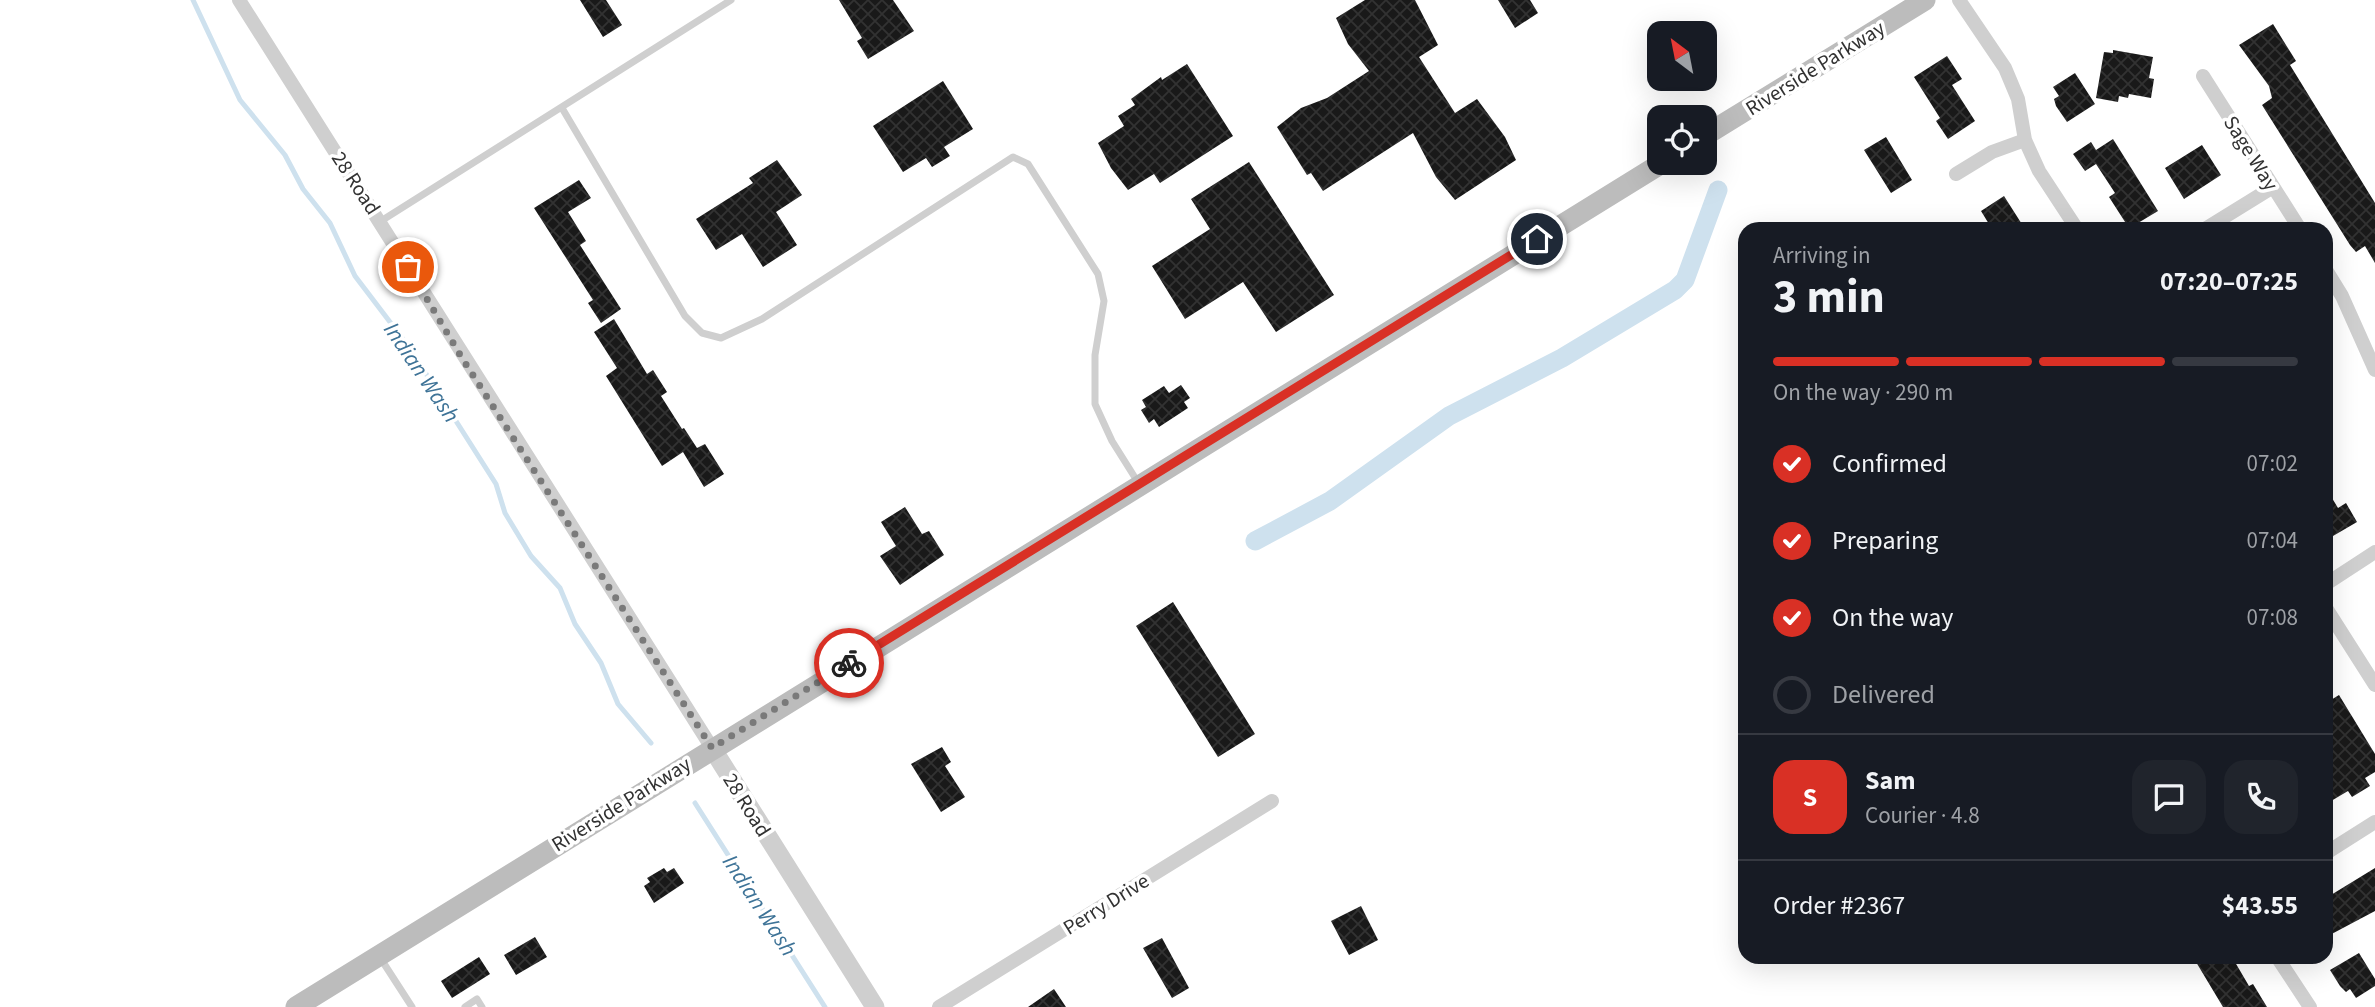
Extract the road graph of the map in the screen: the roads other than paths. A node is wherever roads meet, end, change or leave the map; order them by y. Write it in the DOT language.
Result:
graph roads {
  1 [pos="239,0"];
  2 [pos="731,0"];
  3 [pos="1925,0"];
  4 [pos="1959,0"];
  5 [pos="2203,76"];
  6 [pos="562,108"];
  7 [pos="1717,128"];
  8 [pos="2025,141"];
  9 [pos="1647,172"];
  10 [pos="1956,174"];
  11 [pos="2273,187"];
  12 [pos="381,221"];
  13 [pos="2072,222"];
  14 [pos="2216,222"];
  15 [pos="2296,222"];
  16 [pos="2333,281"];
  17 [pos="2375,369"];
  18 [pos="1139,485"];
  19 [pos="2375,552"];
  20 [pos="2333,579"];
  21 [pos="2333,619"];
  22 [pos="2375,685"];
  23 [pos="712,748"];
  24 [pos="1272,801"];
  25 [pos="2375,822"];
  26 [pos="2333,849"];
  27 [pos="379,955"];
  28 [pos="2282,964"];
  29 [pos="296,1007"];
  30 [pos="412,1007"];
  31 [pos="465,1007"];
  32 [pos="482,1007"];
  33 [pos="875,1007"];
  34 [pos="939,1007"];
  35 [pos="2310,1007"];
  1 -- 12 [label="street, 28 Road"];
  2 -- 6 [label="lane"];
  3 -- 7 [label="main road, Riverside Parkway"];
  4 -- 8 [label="street"];
  5 -- 11 [label="street, Sage Way"];
  6 -- 12 [label="lane"];
  6 -- 18 [label="lane"];
  8 -- 10 [label="street"];
  8 -- 13 [label="street"];
  9 -- 18 [label="main road, Riverside Parkway"];
  11 -- 14 [label="street"];
  11 -- 15 [label="street, Sage Way"];
  12 -- 23 [label="street, 28 Road"];
  16 -- 17 [label="street"];
  18 -- 23 [label="main road, Riverside Parkway"];
  19 -- 20 [label="street"];
  21 -- 22 [label="street"];
  23 -- 27 [label="main road, Riverside Parkway"];
  23 -- 33 [label="street, 28 Road"];
  24 -- 34 [label="street, Perry Drive"];
  25 -- 26 [label="street"];
  27 -- 29 [label="main road, Riverside Parkway"];
  27 -- 30 [label="lane"];
  28 -- 35 [label="street"];
  31 -- 32 [label="lane"];
}
